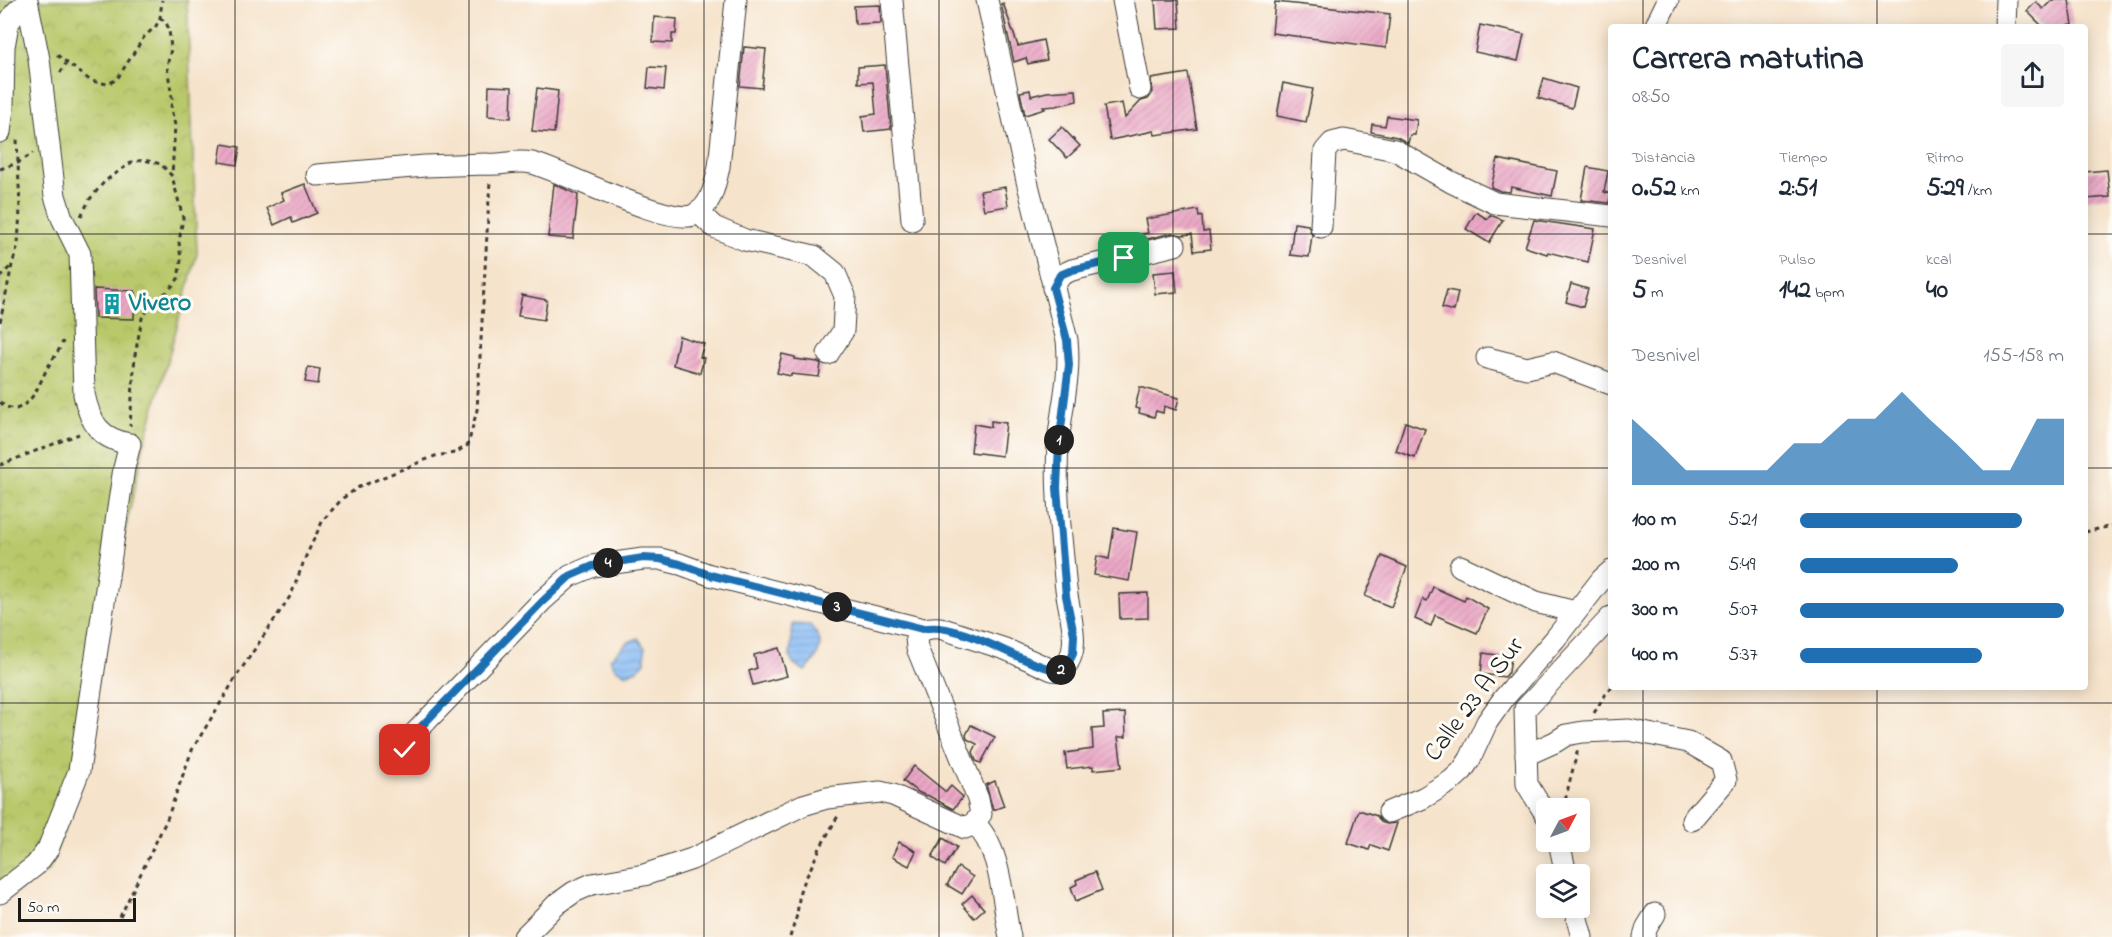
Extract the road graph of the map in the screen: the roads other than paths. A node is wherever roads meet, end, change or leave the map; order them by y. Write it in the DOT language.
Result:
graph roads {
  1 [pos="736,0"];
  2 [pos="892,0"];
  3 [pos="987,0"];
  4 [pos="1123,0"];
  5 [pos="1668,0"];
  6 [pos="2006,0"];
  7 [pos="27,1"];
  8 [pos="1656,24"];
  9 [pos="2005,24"];
  10 [pos="1140,89"];
  11 [pos="0,132"];
  12 [pos="317,175"];
  13 [pos="698,212"];
  14 [pos="1608,216"];
  15 [pos="912,220"];
  16 [pos="1321,227"];
  17 [pos="1175,245"];
  18 [pos="1053,288"];
  19 [pos="828,354"];
  20 [pos="1487,358"];
  21 [pos="1608,383"];
  22 [pos="1460,566"];
  23 [pos="1608,574"];
  24 [pos="1575,612"];
  25 [pos="1608,620"];
  26 [pos="923,629"];
  27 [pos="405,750"];
  28 [pos="1526,755"];
  29 [pos="1536,799"];
  30 [pos="1389,812"];
  31 [pos="1692,820"];
  32 [pos="974,823"];
  33 [pos="0,893"];
  34 [pos="1655,914"];
  35 [pos="1577,918"];
  36 [pos="524,937"];
  37 [pos="1010,937"];
  38 [pos="1582,937"];
  39 [pos="1644,937"];
  1 -- 13 [label="street"];
  2 -- 15 [label="street"];
  3 -- 18 [label="street"];
  4 -- 10 [label="street"];
  5 -- 8 [label="street"];
  6 -- 9 [label="street"];
  7 -- 11 [label="street"];
  7 -- 33 [label="street"];
  12 -- 13 [label="street"];
  13 -- 19 [label="street"];
  14 -- 16 [label="street"];
  17 -- 18 [label="street"];
  18 -- 26 [label="street"];
  20 -- 21 [label="street"];
  22 -- 24 [label="street"];
  23 -- 24 [label="street, Calle 23 A Sur"];
  24 -- 30 [label="street, Calle 23 A Sur"];
  25 -- 28 [label="street"];
  26 -- 27 [label="street"];
  26 -- 32 [label="street"];
  28 -- 29 [label="street"];
  28 -- 31 [label="street"];
  32 -- 36 [label="street"];
  32 -- 37 [label="street"];
  34 -- 39 [label="street"];
  35 -- 38 [label="street"];
}
